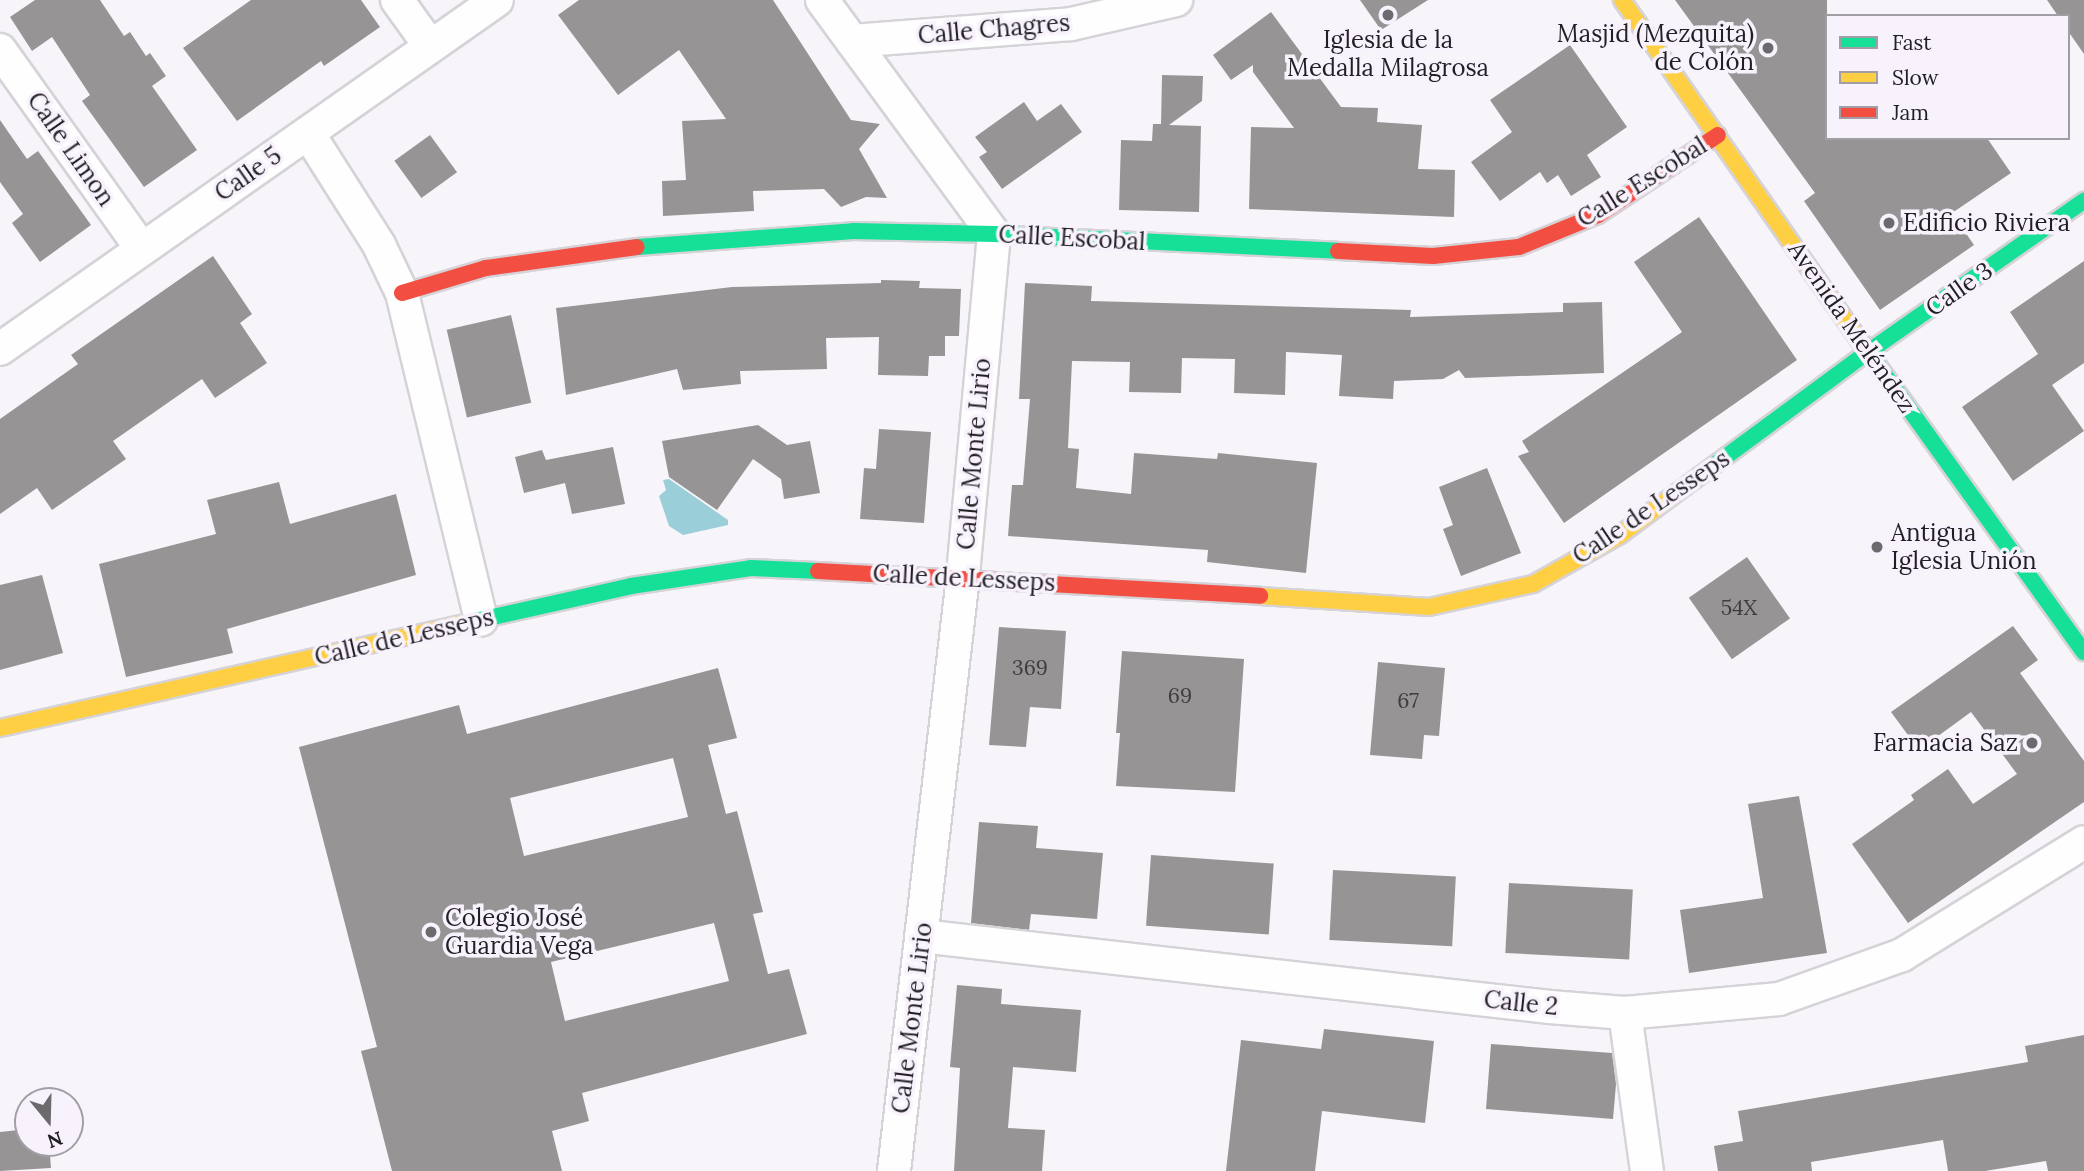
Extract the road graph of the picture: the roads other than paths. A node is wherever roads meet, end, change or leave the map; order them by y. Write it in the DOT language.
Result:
graph roads {
  1 [pos="397,0"];
  2 [pos="497,0"];
  3 [pos="822,0"];
  4 [pos="1176,0"];
  5 [pos="1622,0"];
  6 [pos="852,41"];
  7 [pos="430,46"];
  8 [pos="0,50"];
  9 [pos="308,133"];
  10 [pos="1718,135"];
  11 [pos="2083,205"];
  12 [pos="994,234"];
  13 [pos="142,249"];
  14 [pos="402,293"];
  15 [pos="0,349"];
  16 [pos="1868,352"];
  17 [pos="963,578"];
  18 [pos="481,620"];
  19 [pos="2084,652"];
  20 [pos="0,728"];
  21 [pos="2084,842"];
  22 [pos="921,936"];
  23 [pos="1625,1013"];
  24 [pos="894,1171"];
  25 [pos="1647,1171"];
  1 -- 7 [label="street"];
  2 -- 7 [label="street, Calle 5"];
  3 -- 6 [label="street"];
  4 -- 6 [label="street, Calle Chagres"];
  5 -- 10 [label="main road, Avenida Meléndez"];
  6 -- 12 [label="street"];
  7 -- 9 [label="street, Calle 5"];
  8 -- 13 [label="street, Calle Limon"];
  9 -- 13 [label="street, Calle 5"];
  9 -- 14 [label="street"];
  10 -- 12 [label="main road, Calle Escobal"];
  10 -- 16 [label="main road, Avenida Meléndez"];
  11 -- 16 [label="main road, Calle 3"];
  12 -- 14 [label="main road, Calle Escobal"];
  12 -- 17 [label="street, Calle Monte Lirio"];
  13 -- 15 [label="street, Calle 5"];
  14 -- 18 [label="street"];
  16 -- 17 [label="main road, Calle de Lesseps"];
  16 -- 19 [label="main road, Avenida Meléndez"];
  17 -- 18 [label="main road, Calle de Lesseps"];
  17 -- 22 [label="street, Calle Monte Lirio"];
  18 -- 20 [label="main road, Calle de Lesseps"];
  21 -- 23 [label="street, Calle 2"];
  22 -- 23 [label="street, Calle 2"];
  22 -- 24 [label="street, Calle Monte Lirio"];
  23 -- 25 [label="street"];
}
